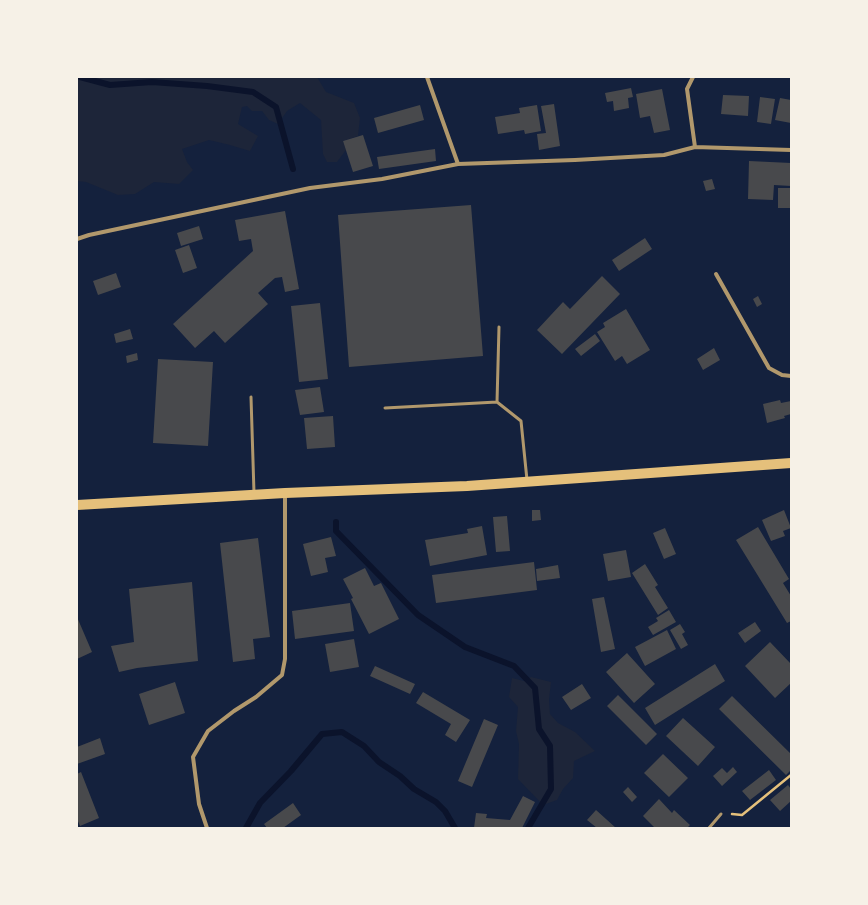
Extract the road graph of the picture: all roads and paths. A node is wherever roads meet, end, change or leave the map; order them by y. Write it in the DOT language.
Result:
graph roads {
  1 [pos="427,77"];
  2 [pos="693,77"];
  3 [pos="695,147"];
  4 [pos="791,150"];
  5 [pos="458,164"];
  6 [pos="77,239"];
  7 [pos="716,274"];
  8 [pos="498,327"];
  9 [pos="791,376"];
  10 [pos="251,397"];
  11 [pos="497,402"];
  12 [pos="385,408"];
  13 [pos="791,463"];
  14 [pos="527,482"];
  15 [pos="285,494"];
  16 [pos="254,495"];
  17 [pos="77,505"];
  18 [pos="791,775"];
  19 [pos="721,814"];
  20 [pos="207,828"];
  21 [pos="708,828"];
  1 -- 5 [label="street"];
  2 -- 3 [label="street"];
  3 -- 4 [label="street"];
  3 -- 5 [label="street"];
  5 -- 6 [label="street"];
  7 -- 9 [label="street"];
  8 -- 11 [label="lane"];
  10 -- 16 [label="lane"];
  11 -- 12 [label="lane"];
  11 -- 14 [label="lane"];
  13 -- 14 [label="main road"];
  14 -- 15 [label="main road"];
  15 -- 16 [label="main road"];
  15 -- 20 [label="street"];
  16 -- 17 [label="main road"];
  18 -- 19 [label="path"];
  19 -- 21 [label="lane"];
}
